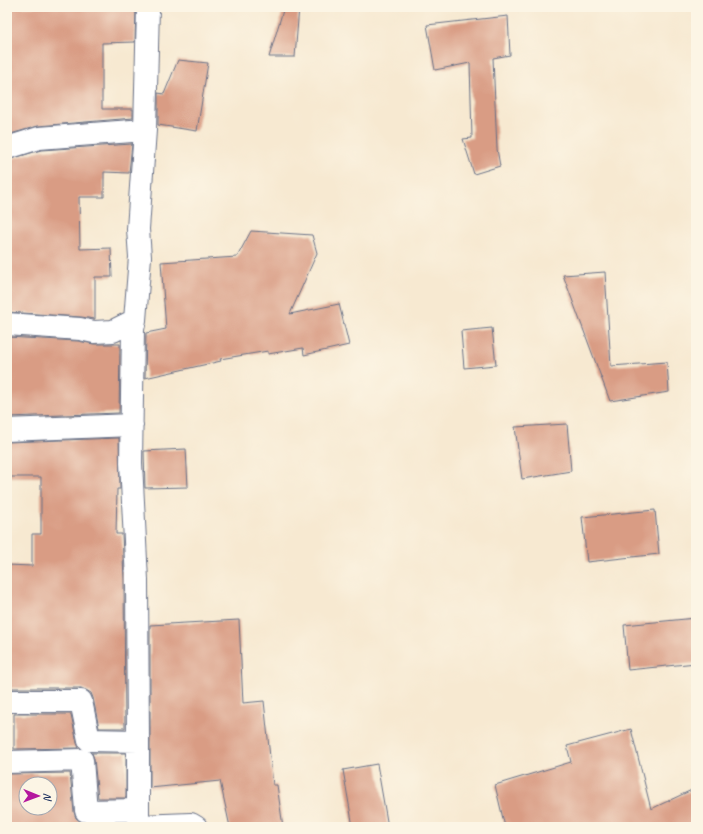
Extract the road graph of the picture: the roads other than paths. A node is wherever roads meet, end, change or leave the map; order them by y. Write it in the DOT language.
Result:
graph roads {
  1 [pos="148,7"];
  2 [pos="145,130"];
  3 [pos="7,148"];
  4 [pos="135,320"];
  5 [pos="7,324"];
  6 [pos="132,425"];
  7 [pos="7,430"];
  8 [pos="7,701"];
  9 [pos="138,741"];
  10 [pos="7,762"];
  11 [pos="138,810"];
  12 [pos="196,827"];
  1 -- 2 [label="street"];
  2 -- 3 [label="street"];
  2 -- 4 [label="street"];
  4 -- 5 [label="street"];
  4 -- 6 [label="street"];
  6 -- 7 [label="street"];
  6 -- 9 [label="street"];
  8 -- 9 [label="street"];
  9 -- 11 [label="street"];
  10 -- 11 [label="street"];
  11 -- 12 [label="street"];
}
